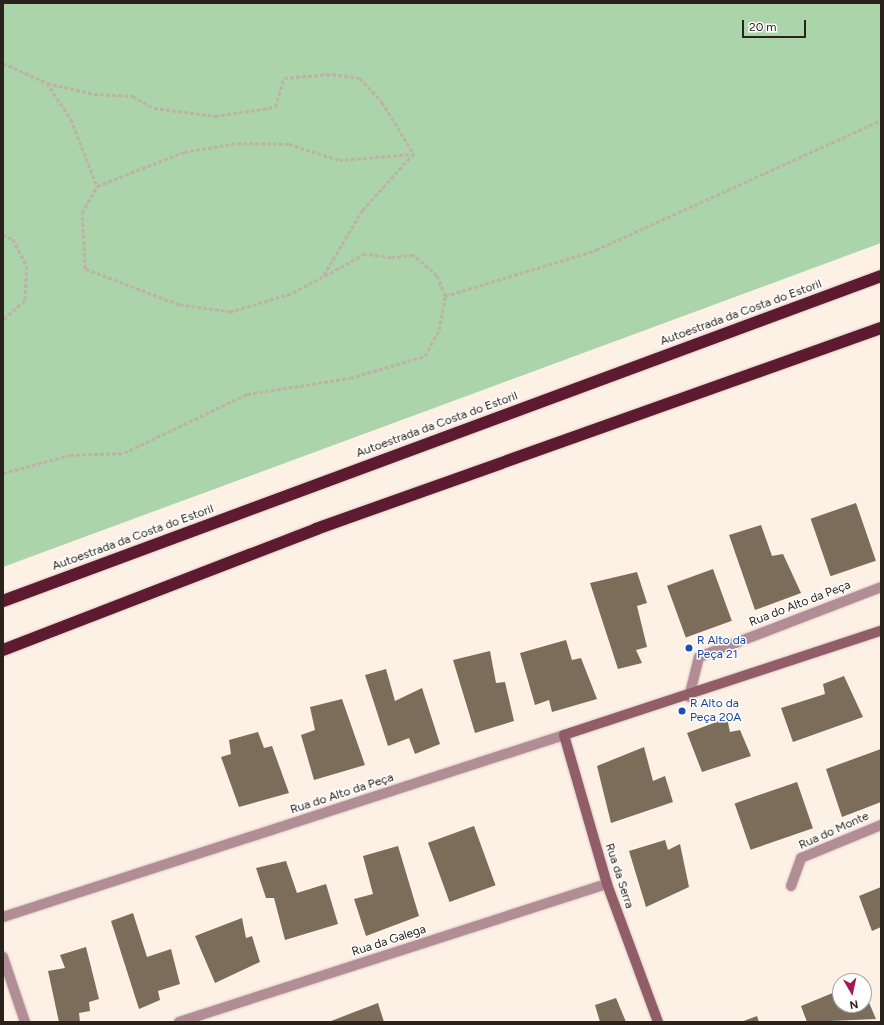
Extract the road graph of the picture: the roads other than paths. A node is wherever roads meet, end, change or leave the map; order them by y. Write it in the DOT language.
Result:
graph roads {
  1 [pos="881,276"];
  2 [pos="881,328"];
  3 [pos="881,587"];
  4 [pos="3,601"];
  5 [pos="881,631"];
  6 [pos="3,650"];
  7 [pos="689,696"];
  8 [pos="564,735"];
  9 [pos="881,825"];
  10 [pos="607,884"];
  11 [pos="791,886"];
  12 [pos="3,917"];
  13 [pos="3,957"];
  14 [pos="25,1022"];
  15 [pos="179,1022"];
  16 [pos="658,1022"];
  1 -- 4 [label="highway, Autoestrada da Costa do Estoril"];
  2 -- 6 [label="highway"];
  3 -- 7 [label="street, Rua do Alto da Peça"];
  5 -- 7 [label="street, Rua do Alto da Peça"];
  7 -- 8 [label="street, Rua do Alto da Peça"];
  8 -- 10 [label="street, Rua da Serra"];
  8 -- 12 [label="street, Rua do Alto da Peça"];
  9 -- 11 [label="street, Rua do Monte"];
  10 -- 15 [label="street, Rua da Galega"];
  10 -- 16 [label="street, Rua da Serra"];
  13 -- 14 [label="street"];
}
